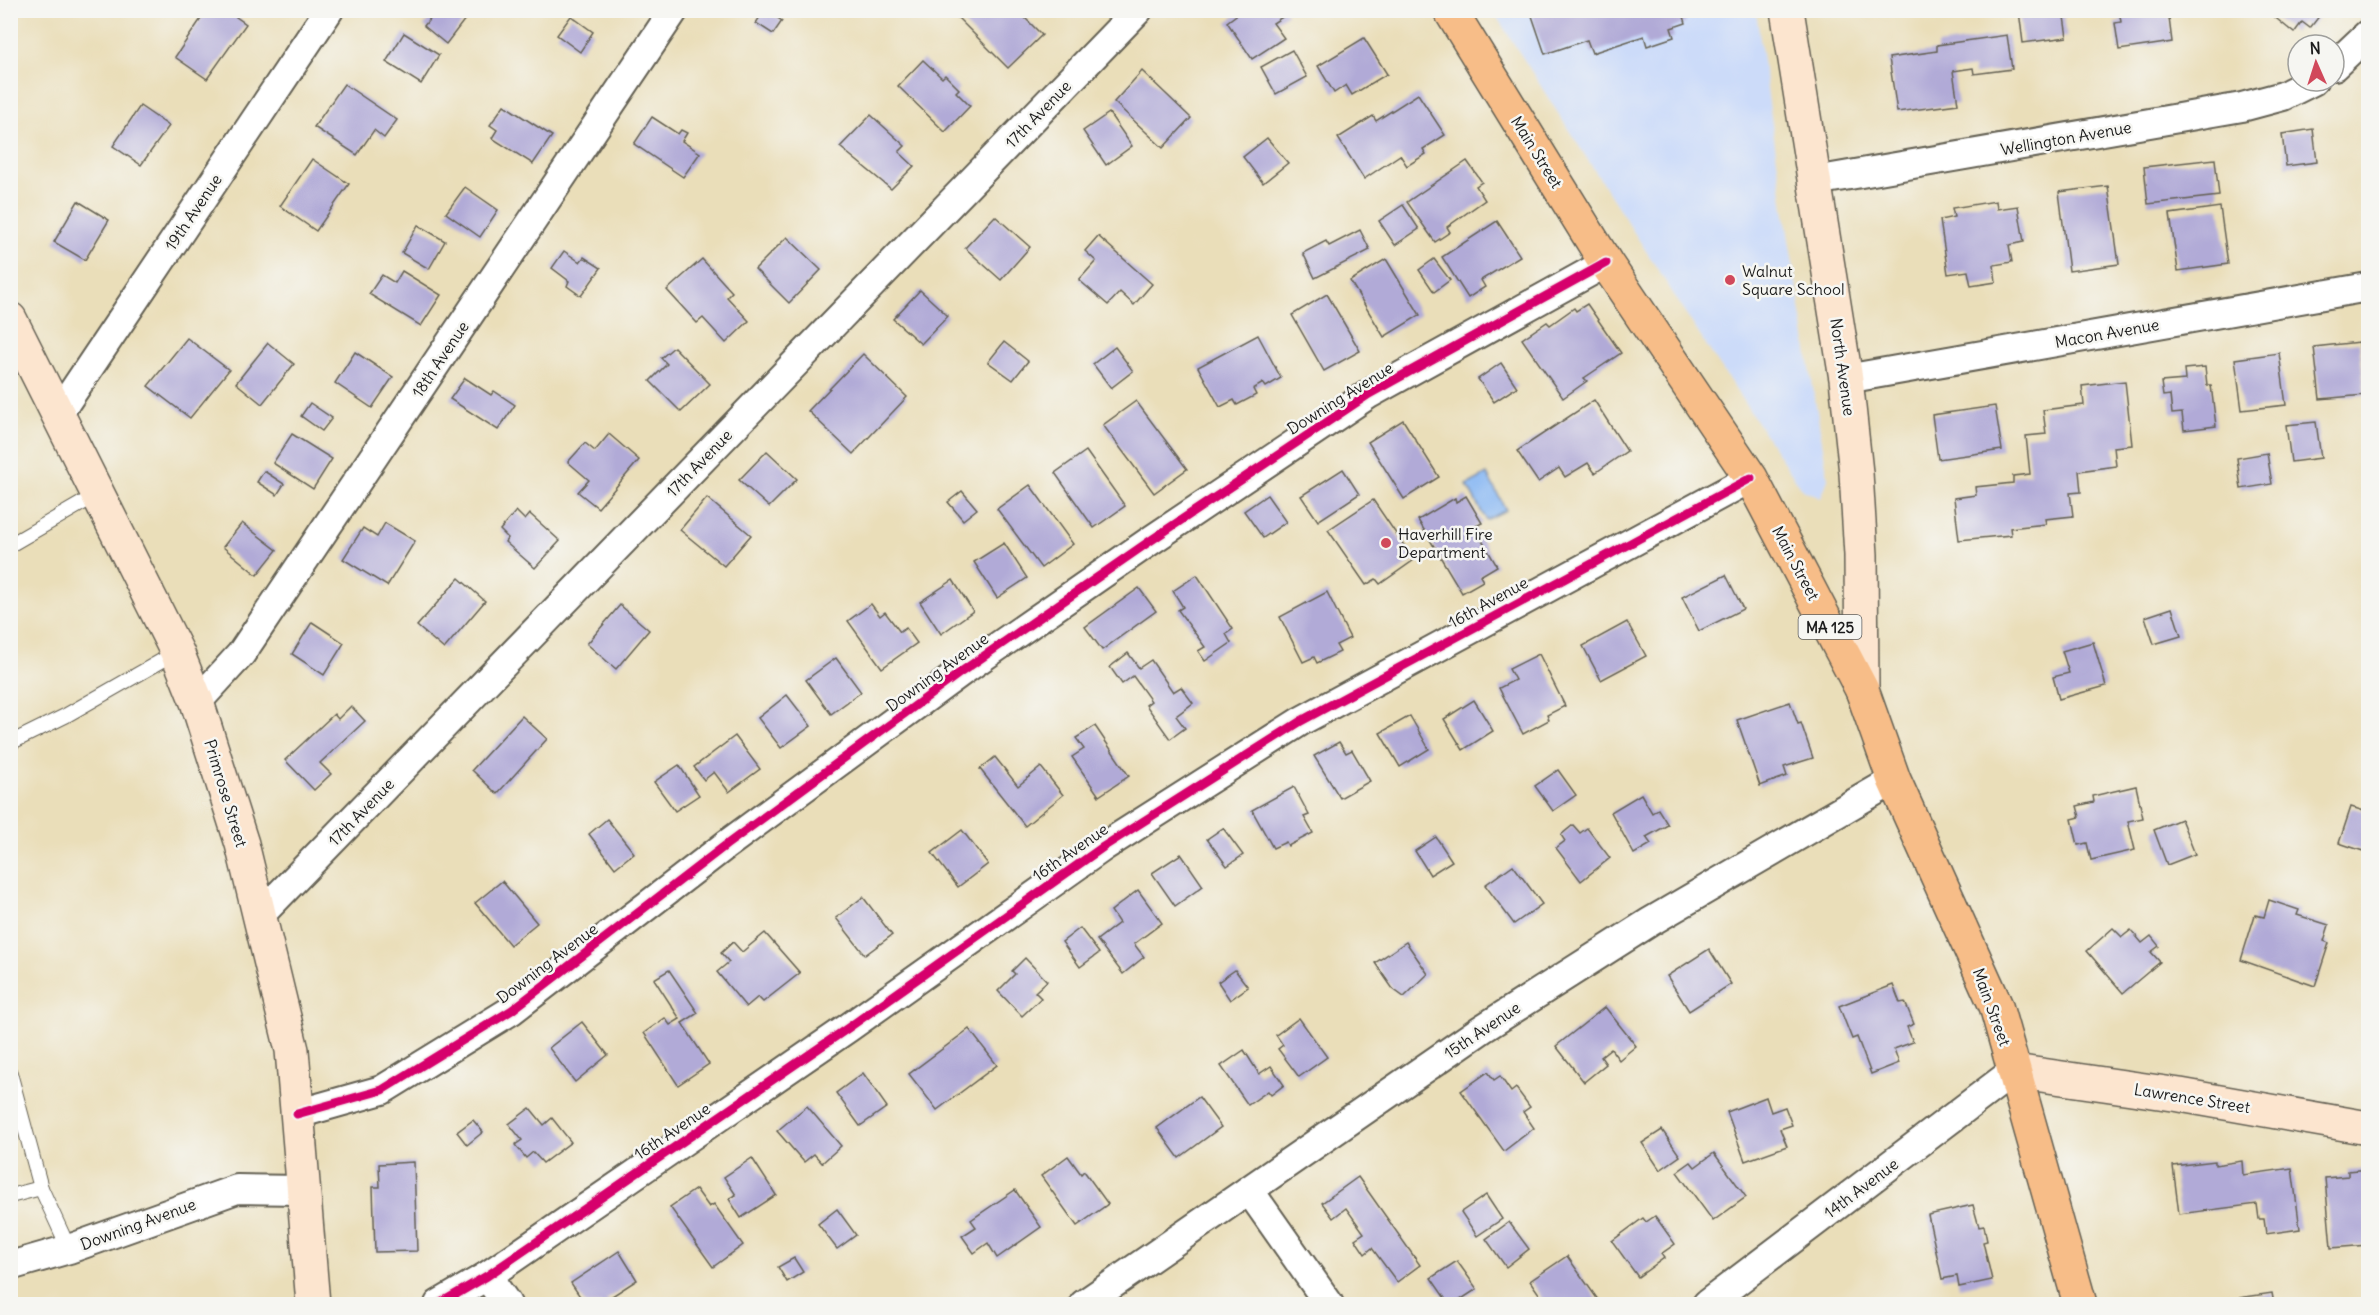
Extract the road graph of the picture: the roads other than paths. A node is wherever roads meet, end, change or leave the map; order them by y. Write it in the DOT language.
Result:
graph roads {
  1 [pos="329,10"];
  2 [pos="675,10"];
  3 [pos="1138,10"];
  4 [pos="1450,10"];
  5 [pos="1787,10"];
  6 [pos="2368,34"];
  7 [pos="2346,55"];
  8 [pos="2289,93"];
  9 [pos="1815,181"];
  10 [pos="1606,263"];
  11 [pos="2368,286"];
  12 [pos="10,319"];
  13 [pos="1846,378"];
  14 [pos="58,414"];
  15 [pos="1751,478"];
  16 [pos="98,494"];
  17 [pos="10,545"];
  18 [pos="177,652"];
  19 [pos="1862,690"];
  20 [pos="197,702"];
  21 [pos="10,744"];
  22 [pos="1894,780"];
  23 [pos="260,915"];
  24 [pos="2014,1071"];
  25 [pos="10,1073"];
  26 [pos="297,1114"];
  27 [pos="2368,1128"];
  28 [pos="41,1188"];
  29 [pos="303,1190"];
  30 [pos="1249,1190"];
  31 [pos="10,1196"];
  32 [pos="69,1249"];
  33 [pos="10,1266"];
  34 [pos="487,1276"];
  35 [pos="312,1305"];
  36 [pos="440,1305"];
  37 [pos="507,1305"];
  38 [pos="1084,1305"];
  39 [pos="1329,1305"];
  40 [pos="1707,1305"];
  41 [pos="2080,1305"];
  1 -- 14 [label="street, 19th Avenue"];
  2 -- 20 [label="street, 18th Avenue"];
  3 -- 23 [label="street, 17th Avenue"];
  4 -- 10 [label="main road, Main Street / MA 125"];
  5 -- 9 [label="main road, North Avenue"];
  6 -- 7 [label="street"];
  8 -- 9 [label="street, Wellington Avenue"];
  9 -- 13 [label="main road, North Avenue"];
  10 -- 15 [label="main road, Main Street / MA 125"];
  10 -- 26 [label="street, Downing Avenue"];
  11 -- 13 [label="street, Macon Avenue"];
  12 -- 14 [label="main road, Primrose Street"];
  13 -- 19 [label="main road, North Avenue"];
  14 -- 16 [label="main road, Primrose Street"];
  15 -- 19 [label="main road, Main Street / MA 125"];
  15 -- 34 [label="street, 16th Avenue"];
  16 -- 17 [label="lane"];
  16 -- 18 [label="main road, Primrose Street"];
  18 -- 20 [label="main road, Primrose Street"];
  18 -- 21 [label="lane"];
  19 -- 22 [label="main road, Main Street / MA 125"];
  20 -- 23 [label="main road, Primrose Street"];
  22 -- 24 [label="main road, Main Street / MA 125"];
  22 -- 30 [label="street, 15th Avenue"];
  23 -- 26 [label="main road, Primrose Street"];
  24 -- 27 [label="main road, Lawrence Street"];
  24 -- 40 [label="street, 14th Avenue"];
  24 -- 41 [label="main road, Main Street / MA 125"];
  25 -- 28 [label="lane"];
  26 -- 29 [label="main road, Primrose Street"];
  28 -- 31 [label="lane"];
  28 -- 32 [label="lane"];
  29 -- 32 [label="street, Downing Avenue"];
  29 -- 35 [label="main road, Primrose Street"];
  30 -- 38 [label="street, 15th Avenue"];
  30 -- 39 [label="street"];
  32 -- 33 [label="street, Downing Avenue"];
  34 -- 36 [label="street, 16th Avenue"];
  34 -- 37 [label="street"];
}
